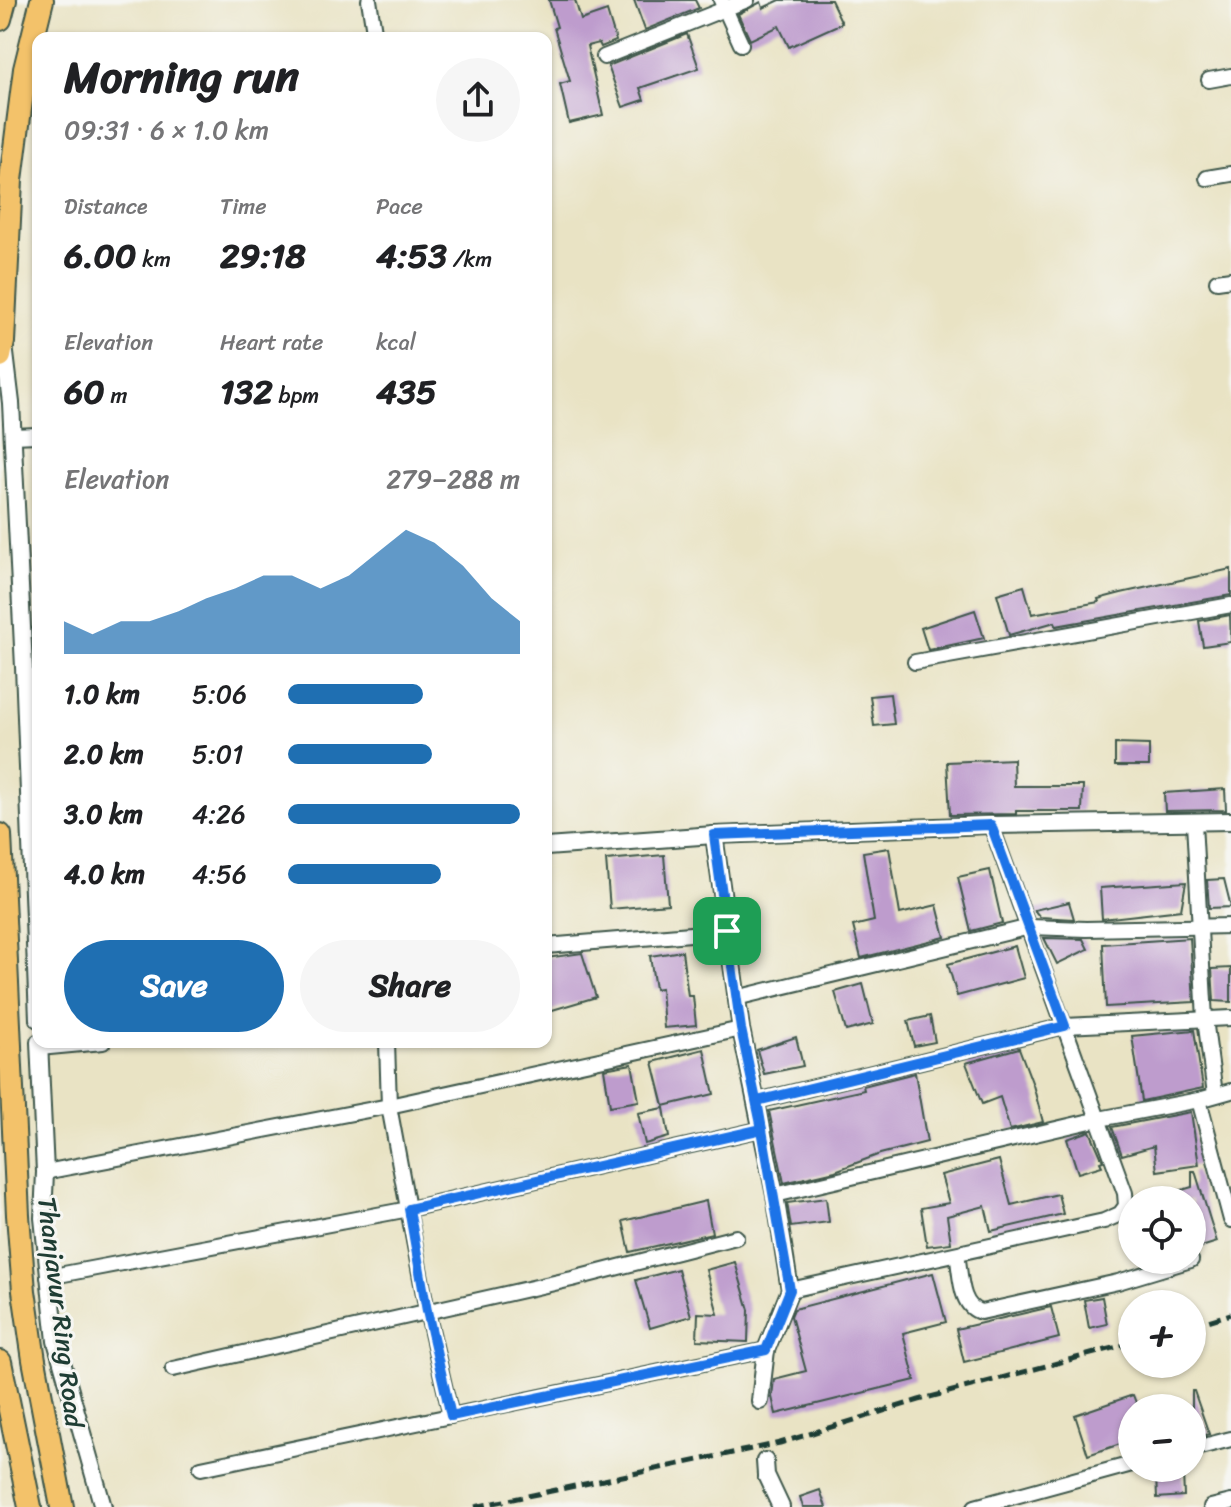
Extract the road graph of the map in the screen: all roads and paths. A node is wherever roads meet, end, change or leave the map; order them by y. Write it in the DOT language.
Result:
graph roads {
  1 [pos="5,0"];
  2 [pos="42,0"];
  3 [pos="369,0"];
  4 [pos="747,0"];
  5 [pos="723,5"];
  6 [pos="0,19"];
  7 [pos="34,32"];
  8 [pos="374,32"];
  9 [pos="32,41"];
  10 [pos="741,44"];
  11 [pos="604,57"];
  12 [pos="1231,76"];
  13 [pos="1209,80"];
  14 [pos="1231,174"];
  15 [pos="1207,178"];
  16 [pos="2,349"];
  17 [pos="32,435"];
  18 [pos="12,436"];
  19 [pos="1231,605"];
  20 [pos="915,662"];
  21 [pos="31,668"];
  22 [pos="32,718"];
  23 [pos="1231,821"];
  24 [pos="1194,823"];
  25 [pos="991,825"];
  26 [pos="0,835"];
  27 [pos="714,835"];
  28 [pos="552,847"];
  29 [pos="1199,926"];
  30 [pos="1231,926"];
  31 [pos="1030,927"];
  32 [pos="727,931"];
  33 [pos="552,946"];
  34 [pos="736,998"];
  35 [pos="1231,1018"];
  36 [pos="1205,1019"];
  37 [pos="1065,1026"];
  38 [pos="741,1029"];
  39 [pos="39,1048"];
  40 [pos="387,1048"];
  41 [pos="1231,1091"];
  42 [pos="1215,1094"];
  43 [pos="1199,1100"];
  44 [pos="757,1101"];
  45 [pos="389,1106"];
  46 [pos="1099,1119"];
  47 [pos="762,1129"];
  48 [pos="45,1172"];
  49 [pos="1123,1186"];
  50 [pos="775,1195"];
  51 [pos="409,1209"];
  52 [pos="1118,1215"];
  53 [pos="1231,1220"];
  54 [pos="736,1237"];
  55 [pos="957,1254"];
  56 [pos="1135,1274"];
  57 [pos="48,1277"];
  58 [pos="790,1290"];
  59 [pos="427,1311"];
  60 [pos="766,1350"];
  61 [pos="0,1362"];
  62 [pos="173,1369"];
  63 [pos="760,1401"];
  64 [pos="451,1416"];
  65 [pos="1231,1439"];
  66 [pos="1206,1445"];
  67 [pos="765,1461"];
  68 [pos="201,1468"];
  69 [pos="1118,1468"];
  70 [pos="1231,1502"];
  71 [pos="775,1506"];
  72 [pos="30,1507"];
  73 [pos="62,1507"];
  74 [pos="103,1507"];
  75 [pos="975,1507"];
  76 [pos="1211,1507"];
  1 -- 6 [label="highway"];
  2 -- 7 [label="highway"];
  3 -- 8 [label="street"];
  4 -- 5 [label="street"];
  5 -- 10 [label="street"];
  5 -- 11 [label="street"];
  9 -- 16 [label="highway"];
  12 -- 13 [label="street"];
  14 -- 15 [label="street"];
  16 -- 18 [label="street"];
  17 -- 18 [label="street"];
  18 -- 21 [label="street"];
  19 -- 20 [label="street"];
  21 -- 22 [label="street"];
  23 -- 24 [label="street"];
  24 -- 25 [label="street"];
  24 -- 29 [label="street"];
  25 -- 27 [label="street"];
  25 -- 31 [label="street"];
  26 -- 73 [label="highway, Thanjavur Ring Road"];
  27 -- 28 [label="street"];
  27 -- 32 [label="street"];
  29 -- 30 [label="street"];
  29 -- 31 [label="street"];
  29 -- 36 [label="street"];
  31 -- 34 [label="street"];
  31 -- 37 [label="street"];
  32 -- 33 [label="street"];
  32 -- 34 [label="street"];
  34 -- 38 [label="street"];
  35 -- 36 [label="street"];
  36 -- 37 [label="street"];
  36 -- 42 [label="street"];
  37 -- 44 [label="street"];
  37 -- 46 [label="street"];
  38 -- 44 [label="street"];
  38 -- 45 [label="street"];
  39 -- 48 [label="street"];
  40 -- 45 [label="street"];
  41 -- 42 [label="street"];
  42 -- 43 [label="street"];
  43 -- 46 [label="street"];
  43 -- 53 [label="street"];
  44 -- 47 [label="street"];
  45 -- 48 [label="street"];
  45 -- 51 [label="street"];
  46 -- 49 [label="street"];
  46 -- 50 [label="street"];
  47 -- 50 [label="street"];
  47 -- 51 [label="street"];
  48 -- 57 [label="street"];
  50 -- 58 [label="street"];
  51 -- 57 [label="street"];
  51 -- 59 [label="street"];
  52 -- 55 [label="street"];
  54 -- 59 [label="street"];
  55 -- 56 [label="street"];
  55 -- 58 [label="street"];
  57 -- 74 [label="street"];
  58 -- 60 [label="street"];
  59 -- 62 [label="street"];
  59 -- 64 [label="street"];
  60 -- 63 [label="street"];
  60 -- 64 [label="street"];
  61 -- 72 [label="highway"];
  64 -- 68 [label="street"];
  65 -- 66 [label="street"];
  67 -- 71 [label="street"];
  69 -- 75 [label="street"];
  70 -- 76 [label="street"];
}
